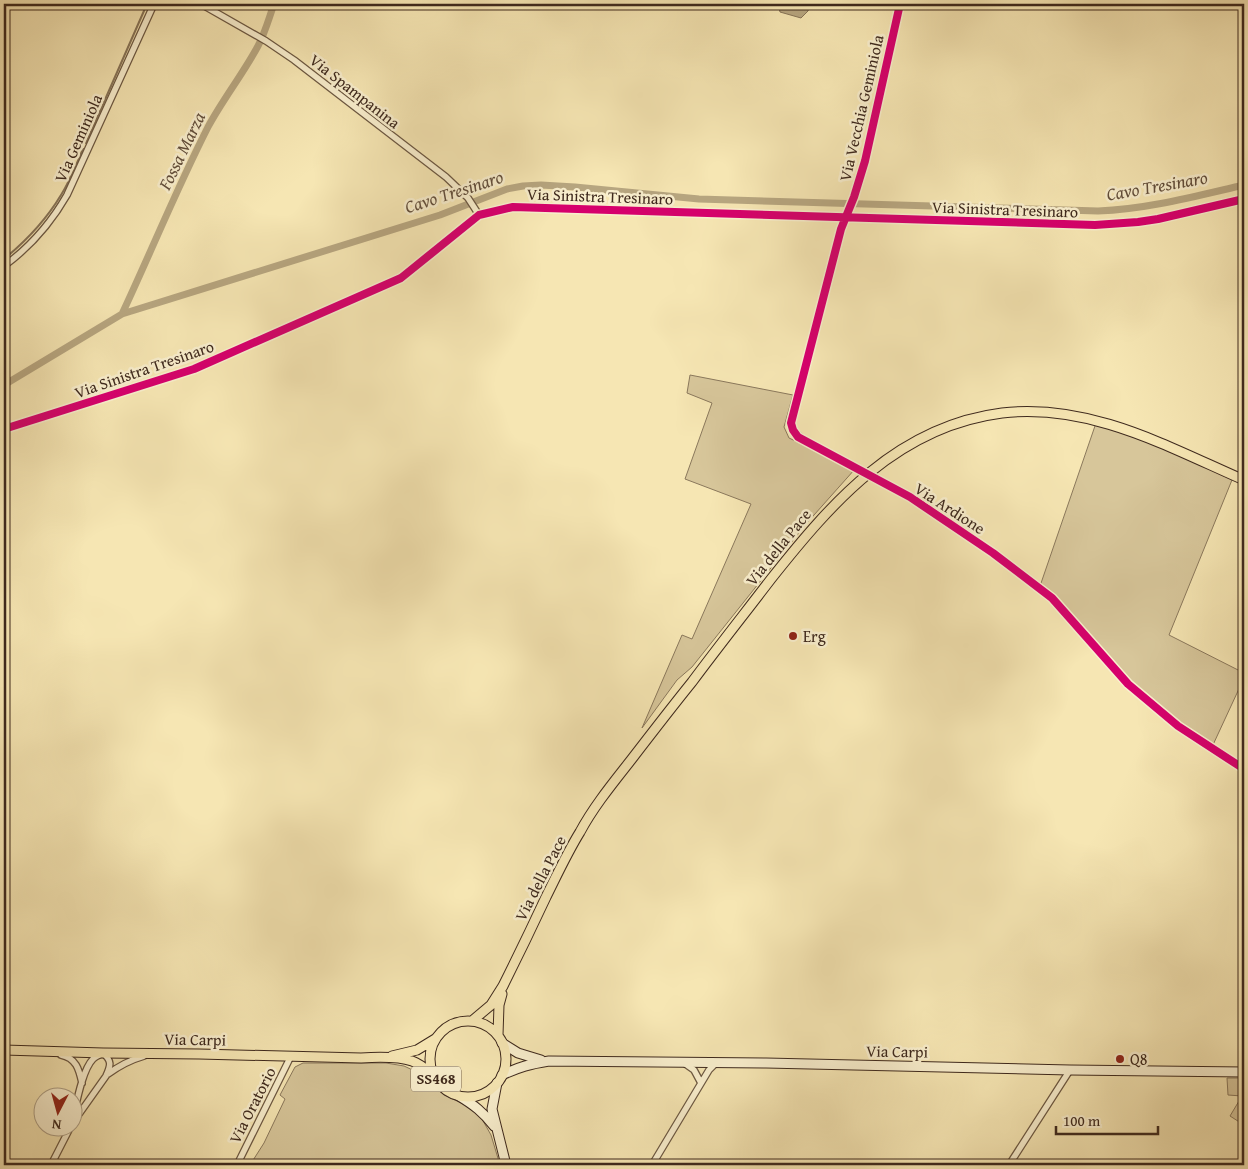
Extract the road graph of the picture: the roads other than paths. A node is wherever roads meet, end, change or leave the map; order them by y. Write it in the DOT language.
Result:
graph roads {
  1 [pos="154,4"];
  2 [pos="202,4"];
  3 [pos="900,4"];
  4 [pos="1244,199"];
  5 [pos="479,215"];
  6 [pos="846,216"];
  7 [pos="4,266"];
  8 [pos="4,429"];
  9 [pos="828,454"];
  10 [pos="1244,480"];
  11 [pos="910,497"];
  12 [pos="1244,769"];
  13 [pos="503,986"];
  14 [pos="472,1021"];
  15 [pos="436,1039"];
  16 [pos="500,1039"];
  17 [pos="4,1050"];
  18 [pos="44,1051"];
  19 [pos="103,1053"];
  20 [pos="150,1054"];
  21 [pos="291,1056"];
  22 [pos="385,1057"];
  23 [pos="549,1061"];
  24 [pos="716,1062"];
  25 [pos="684,1063"];
  26 [pos="1070,1070"];
  27 [pos="1244,1072"];
  28 [pos="106,1076"];
  29 [pos="435,1078"];
  30 [pos="500,1079"];
  31 [pos="82,1083"];
  32 [pos="701,1083"];
  33 [pos="81,1086"];
  34 [pos="459,1096"];
  35 [pos="82,1110"];
  36 [pos="496,1129"];
  37 [pos="66,1136"];
  38 [pos="51,1165"];
  39 [pos="237,1165"];
  40 [pos="506,1165"];
  41 [pos="652,1165"];
  42 [pos="1008,1165"];
  1 -- 7 [label="street, Via Geminiola"];
  2 -- 5 [label="street, Via Spampanina"];
  3 -- 6 [label="street, Via Vecchia Geminiola"];
  4 -- 6 [label="street, Via Sinistra Tresinaro"];
  5 -- 6 [label="street, Via Sinistra Tresinaro"];
  5 -- 8 [label="street, Via Sinistra Tresinaro"];
  6 -- 9 [label="street"];
  10 -- 13 [label="main road, Via della Pace"];
  11 -- 12 [label="street, Via Ardione"];
  13 -- 14 [label="main road, Via della Pace / SS468"];
  13 -- 16 [label="main road, Via della Pace"];
  14 -- 15 [label="main road, Via Carpi / SS468"];
  14 -- 16 [label="main road, Via Carpi"];
  15 -- 22 [label="main road, Via Carpi / SS468"];
  15 -- 29 [label="main road, SS468"];
  16 -- 23 [label="main road, Via Carpi"];
  16 -- 30 [label="main road"];
  17 -- 18 [label="main road, Via Carpi / SS468"];
  18 -- 19 [label="main road, Via Carpi / SS468"];
  18 -- 31 [label="street"];
  19 -- 20 [label="main road, Via Carpi / SS468"];
  19 -- 28 [label="street"];
  19 -- 31 [label="street"];
  20 -- 21 [label="main road, Via Carpi / SS468"];
  20 -- 28 [label="street"];
  21 -- 22 [label="main road, Via Carpi / SS468"];
  21 -- 39 [label="street, Via Oratorio"];
  22 -- 29 [label="main road, Via Carpi / SS468"];
  23 -- 25 [label="main road, Via Carpi"];
  23 -- 30 [label="main road, Via Carpi"];
  24 -- 25 [label="main road, Via Carpi"];
  24 -- 26 [label="main road, Via Carpi"];
  24 -- 32 [label="street"];
  25 -- 32 [label="street"];
  26 -- 27 [label="main road, Via Carpi"];
  26 -- 42 [label="street"];
  28 -- 35 [label="street"];
  29 -- 34 [label="main road, Via Carpi / SS468"];
  30 -- 34 [label="main road, Via Carpi / SS468"];
  30 -- 36 [label="main road"];
  31 -- 33 [label="street"];
  32 -- 41 [label="street"];
  34 -- 36 [label="main road"];
  36 -- 40 [label="main road"];
  37 -- 38 [label="street"];
}
